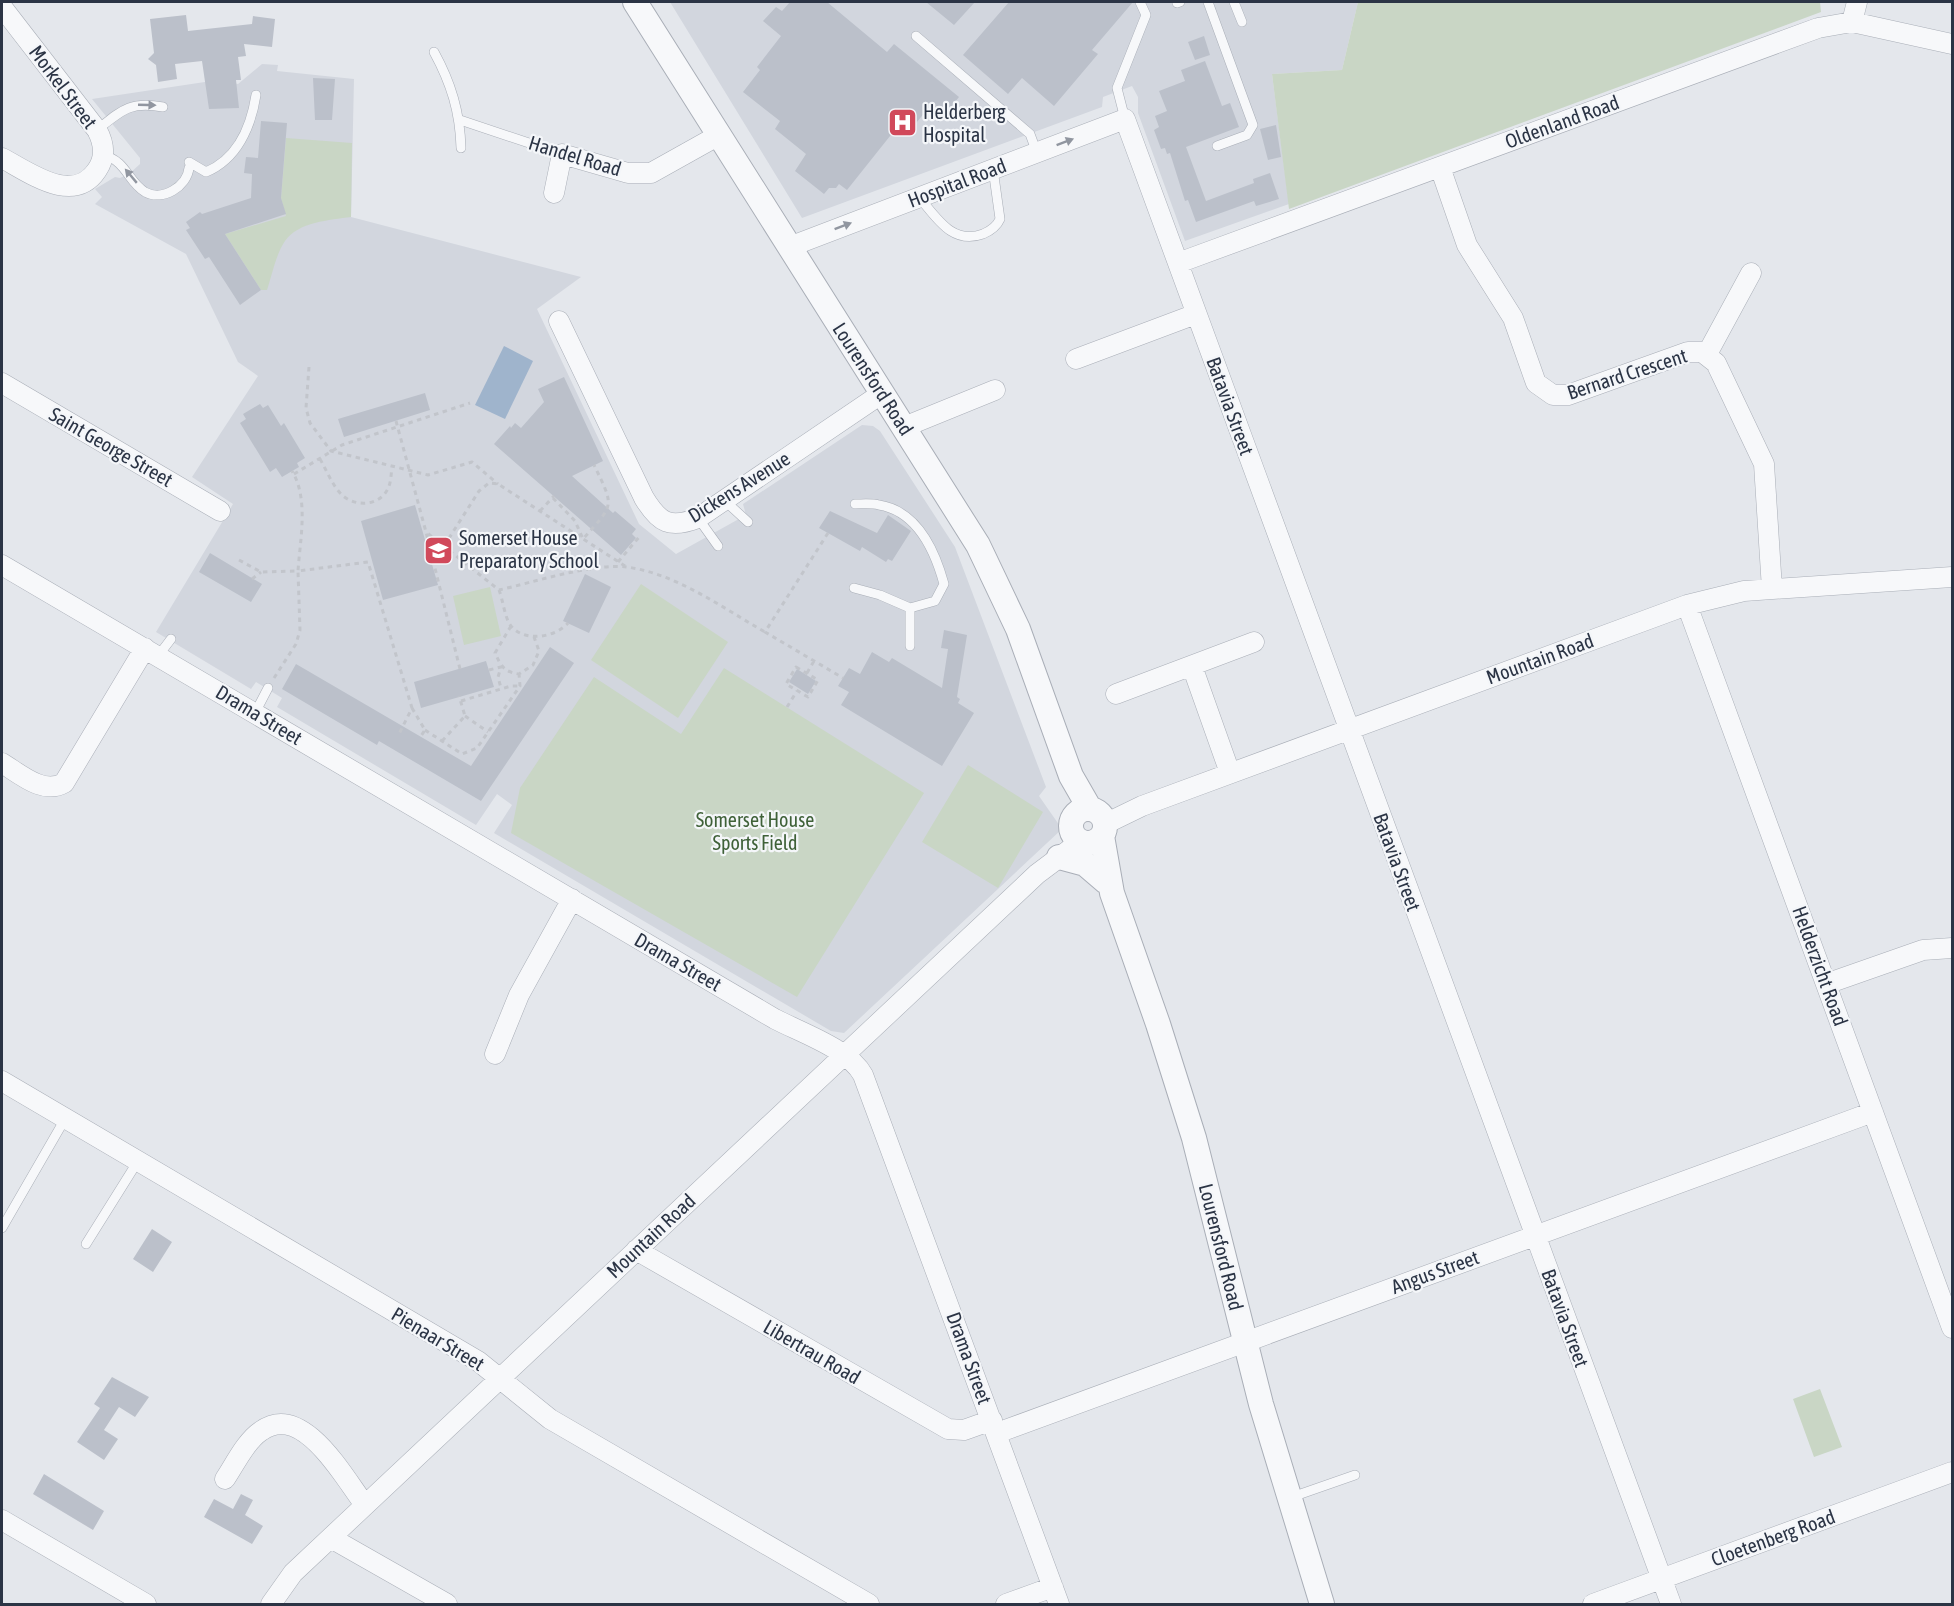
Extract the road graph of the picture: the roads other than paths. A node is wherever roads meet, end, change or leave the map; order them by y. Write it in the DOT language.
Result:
graph roads {
  1 [pos="635,2"];
  2 [pos="1140,2"];
  3 [pos="1208,2"];
  4 [pos="1234,2"];
  5 [pos="1857,2"];
  6 [pos="2,7"];
  7 [pos="1242,22"];
  8 [pos="1852,22"];
  9 [pos="916,36"];
  10 [pos="1953,44"];
  11 [pos="434,52"];
  12 [pos="256,95"];
  13 [pos="163,107"];
  14 [pos="460,120"];
  15 [pos="1125,120"];
  16 [pos="97,130"];
  17 [pos="719,135"];
  18 [pos="1217,146"];
  19 [pos="461,148"];
  20 [pos="1037,153"];
  21 [pos="562,154"];
  22 [pos="2,158"];
  23 [pos="99,164"];
  24 [pos="1440,167"];
  25 [pos="993,169"];
  26 [pos="554,193"];
  27 [pos="919,197"];
  28 [pos="789,247"];
  29 [pos="1178,263"];
  30 [pos="1751,273"];
  31 [pos="1196,314"];
  32 [pos="559,321"];
  33 [pos="1707,354"];
  34 [pos="1076,359"];
  35 [pos="2,383"];
  36 [pos="995,390"];
  37 [pos="881,393"];
  38 [pos="904,427"];
  39 [pos="724,500"];
  40 [pos="855,504"];
  41 [pos="220,511"];
  42 [pos="698,518"];
  43 [pos="748,522"];
  44 [pos="718,546"];
  45 [pos="2,565"];
  46 [pos="1953,577"];
  47 [pos="854,588"];
  48 [pos="1772,589"];
  49 [pos="1687,604"];
  50 [pos="910,608"];
  51 [pos="171,639"];
  52 [pos="1254,642"];
  53 [pos="910,646"];
  54 [pos="152,652"];
  55 [pos="1192,666"];
  56 [pos="270,684"];
  57 [pos="1116,694"];
  58 [pos="255,713"];
  59 [pos="1348,730"];
  60 [pos="2,763"];
  61 [pos="1230,773"];
  62 [pos="1088,826"];
  63 [pos="1059,858"];
  64 [pos="1037,874"];
  65 [pos="1109,888"];
  66 [pos="572,899"];
  67 [pos="1953,948"];
  68 [pos="1826,984"];
  69 [pos="495,1054"];
  70 [pos="844,1054"];
  71 [pos="2,1081"];
  72 [pos="1873,1112"];
  73 [pos="65,1119"];
  74 [pos="138,1161"];
  75 [pos="2,1228"];
  76 [pos="1534,1235"];
  77 [pos="86,1244"];
  78 [pos="636,1250"];
  79 [pos="1953,1328"];
  80 [pos="1244,1342"];
  81 [pos="501,1378"];
  82 [pos="995,1427"];
  83 [pos="1953,1472"];
  84 [pos="1355,1475"];
  85 [pos="225,1479"];
  86 [pos="1289,1498"];
  87 [pos="365,1506"];
  88 [pos="2,1520"];
  89 [pos="331,1538"];
  90 [pos="1661,1579"];
  91 [pos="1056,1596"];
  92 [pos="146,1605"];
  93 [pos="271,1605"];
  94 [pos="447,1605"];
  95 [pos="869,1605"];
  96 [pos="1006,1605"];
  97 [pos="1322,1605"];
  98 [pos="1593,1605"];
  99 [pos="1671,1605"];
  1 -- 17 [label="street, Lourensford Road"];
  2 -- 15 [label="lane"];
  3 -- 18 [label="lane"];
  4 -- 7 [label="lane"];
  5 -- 8 [label="street"];
  6 -- 16 [label="street, Morkel Street"];
  8 -- 10 [label="street, Oldenland Road"];
  8 -- 24 [label="street, Oldenland Road"];
  9 -- 20 [label="lane"];
  11 -- 14 [label="lane"];
  12 -- 23 [label="lane, one-way"];
  16 -- 13 [label="lane, one-way"];
  14 -- 19 [label="lane"];
  14 -- 21 [label="lane, Handel Road"];
  20 -- 15 [label="street, Hospital Road, one-way"];
  15 -- 29 [label="street, Batavia Street"];
  16 -- 23 [label="street, Morkel Street"];
  17 -- 21 [label="street, Handel Road"];
  17 -- 28 [label="street, Lourensford Road"];
  20 -- 25 [label="street, Hospital Road"];
  21 -- 26 [label="street"];
  22 -- 23 [label="street"];
  24 -- 29 [label="street, Oldenland Road"];
  24 -- 33 [label="street, Bernard Crescent"];
  25 -- 27 [label="street, Hospital Road"];
  25 -- 27 [label="lane"];
  28 -- 27 [label="street, Hospital Road, one-way"];
  28 -- 37 [label="street, Lourensford Road"];
  29 -- 31 [label="street, Batavia Street"];
  30 -- 33 [label="street, Bernard Crescent"];
  31 -- 34 [label="street"];
  31 -- 59 [label="street, Batavia Street"];
  32 -- 42 [label="street, Dickens Avenue"];
  33 -- 48 [label="street, Bernard Crescent"];
  35 -- 41 [label="street, Saint George Street"];
  36 -- 38 [label="street"];
  37 -- 38 [label="street, Lourensford Road"];
  37 -- 39 [label="street, Dickens Avenue"];
  38 -- 62 [label="street, Lourensford Road"];
  39 -- 42 [label="street, Dickens Avenue"];
  39 -- 43 [label="lane"];
  40 -- 50 [label="lane"];
  42 -- 44 [label="lane"];
  45 -- 54 [label="street, Drama Street"];
  46 -- 48 [label="street, Mountain Road"];
  47 -- 50 [label="lane"];
  48 -- 49 [label="street, Mountain Road"];
  49 -- 59 [label="street, Mountain Road"];
  49 -- 68 [label="street, Helderzicht Road"];
  50 -- 53 [label="lane"];
  51 -- 54 [label="lane"];
  52 -- 55 [label="street"];
  54 -- 58 [label="street, Drama Street"];
  54 -- 60 [label="street"];
  55 -- 57 [label="street"];
  55 -- 61 [label="street"];
  56 -- 58 [label="lane"];
  58 -- 66 [label="street, Drama Street"];
  59 -- 61 [label="street, Mountain Road"];
  59 -- 76 [label="street, Batavia Street"];
  61 -- 62 [label="street, Mountain Road"];
  62 -- 63 [label="street, Mountain Road"];
  62 -- 64 [label="street, Mountain Road"];
  62 -- 65 [label="street, Lourensford Road"];
  63 -- 64 [label="street, Mountain Road"];
  63 -- 65 [label="street"];
  64 -- 70 [label="street, Mountain Road"];
  65 -- 80 [label="street, Lourensford Road"];
  66 -- 69 [label="street"];
  66 -- 70 [label="street, Drama Street"];
  67 -- 68 [label="street"];
  68 -- 72 [label="street, Helderzicht Road"];
  70 -- 78 [label="street, Mountain Road"];
  70 -- 82 [label="street, Drama Street"];
  71 -- 73 [label="street, Pienaar Street"];
  72 -- 76 [label="street, Angus Street"];
  72 -- 79 [label="street, Helderzicht Road"];
  73 -- 74 [label="street, Pienaar Street"];
  73 -- 75 [label="lane"];
  74 -- 77 [label="lane"];
  74 -- 81 [label="street, Pienaar Street"];
  76 -- 80 [label="street, Angus Street"];
  76 -- 90 [label="street, Batavia Street"];
  78 -- 81 [label="street, Mountain Road"];
  78 -- 82 [label="street, Libertrau Road"];
  80 -- 82 [label="street, Angus Street"];
  80 -- 86 [label="street, Lourensford Road"];
  81 -- 87 [label="street, Mountain Road"];
  81 -- 95 [label="street, Pienaar Street"];
  82 -- 91 [label="street, Drama Street"];
  83 -- 90 [label="street, Cloetenberg Road"];
  84 -- 86 [label="lane"];
  85 -- 87 [label="street"];
  86 -- 97 [label="street, Lourensford Road"];
  87 -- 89 [label="street, Mountain Road"];
  88 -- 92 [label="street"];
  89 -- 93 [label="street, Mountain Road"];
  89 -- 94 [label="street"];
  90 -- 98 [label="street, Cloetenberg Road"];
  90 -- 99 [label="street, Batavia Street"];
  91 -- 96 [label="street"];
}
